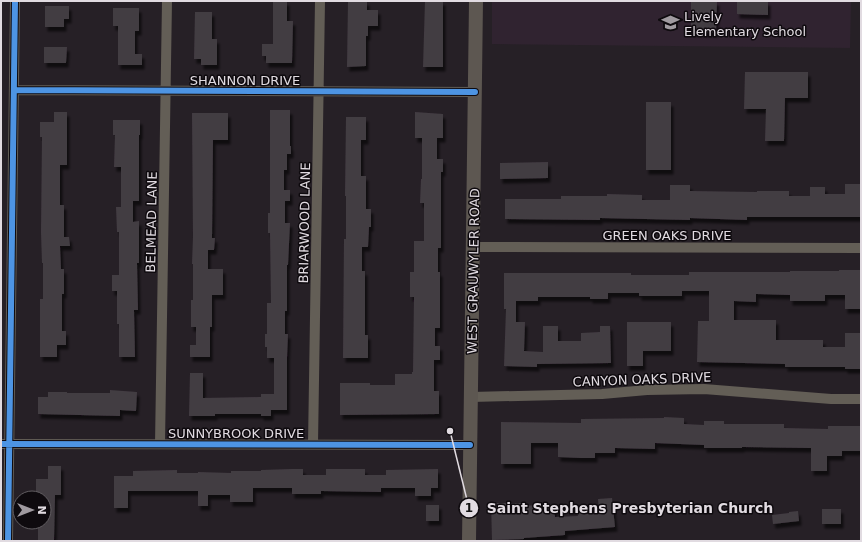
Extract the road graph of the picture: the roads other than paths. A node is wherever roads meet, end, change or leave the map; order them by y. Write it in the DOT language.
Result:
graph roads {
  1 [pos="15,1"];
  2 [pos="167,1"];
  3 [pos="320,1"];
  4 [pos="476,1"];
  5 [pos="14,90"];
  6 [pos="166,91"];
  7 [pos="319,92"];
  8 [pos="475,92"];
  9 [pos="473,247"];
  10 [pos="861,248"];
  11 [pos="471,397"];
  12 [pos="861,399"];
  13 [pos="5,444"];
  14 [pos="160,444"];
  15 [pos="313,444"];
  16 [pos="470,445"];
  17 [pos="8,541"];
  18 [pos="469,541"];
  1 -- 5 [label="street"];
  2 -- 6 [label="street, BELMEAD LANE"];
  3 -- 7 [label="street, BRIARWOOD LANE"];
  4 -- 8 [label="main road, WEST GRAUWYLER ROAD"];
  5 -- 6 [label="street, SHANNON DRIVE"];
  5 -- 13 [label="street"];
  6 -- 7 [label="street, SHANNON DRIVE"];
  6 -- 14 [label="street, BELMEAD LANE"];
  7 -- 8 [label="street, SHANNON DRIVE"];
  7 -- 15 [label="street, BRIARWOOD LANE"];
  8 -- 9 [label="main road, WEST GRAUWYLER ROAD"];
  9 -- 10 [label="street, GREEN OAKS DRIVE"];
  9 -- 11 [label="main road, WEST GRAUWYLER ROAD"];
  11 -- 12 [label="street, CANYON OAKS DRIVE"];
  11 -- 16 [label="main road, WEST GRAUWYLER ROAD"];
  13 -- 14 [label="street, SUNNYBROOK DRIVE"];
  13 -- 17 [label="street"];
  14 -- 15 [label="street, SUNNYBROOK DRIVE"];
  15 -- 16 [label="street, SUNNYBROOK DRIVE"];
  16 -- 18 [label="main road, WEST GRAUWYLER ROAD"];
}
